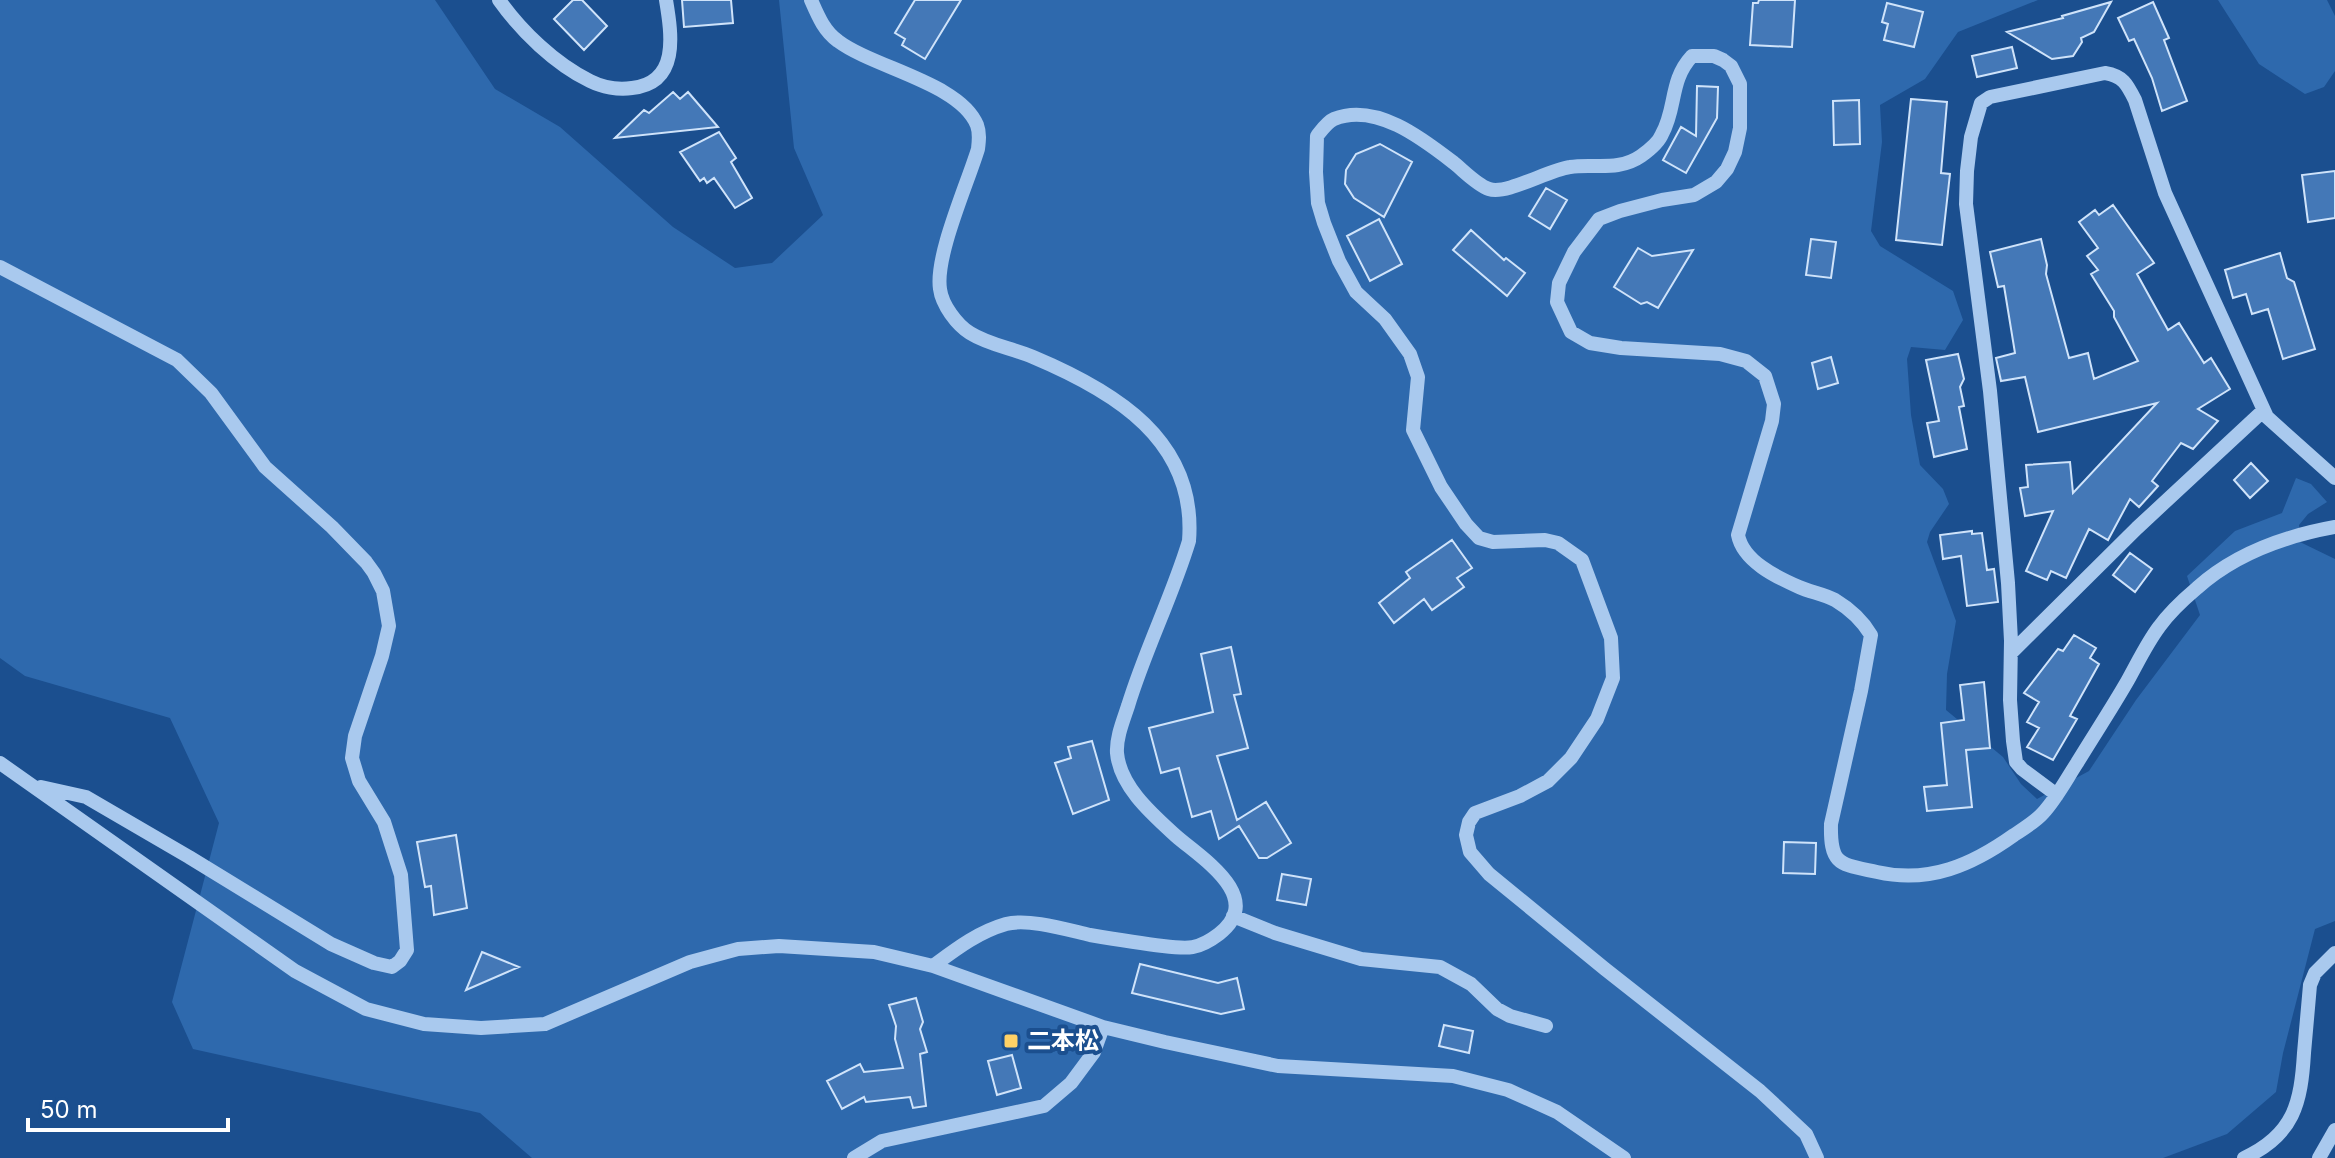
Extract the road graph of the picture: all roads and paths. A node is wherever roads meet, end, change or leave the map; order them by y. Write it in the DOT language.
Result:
graph roads {
  1 [pos="499,0"];
  2 [pos="666,0"];
  3 [pos="811,0"];
  4 [pos="0,267"];
  5 [pos="2264,410"];
  6 [pos="2335,478"];
  7 [pos="2335,527"];
  8 [pos="2011,653"];
  9 [pos="0,763"];
  10 [pos="33,785"];
  11 [pos="2057,795"];
  12 [pos="1233,916"];
  13 [pos="2335,953"];
  14 [pos="933,966"];
  15 [pos="1546,1026"];
  16 [pos="1103,1027"];
  17 [pos="2335,1130"];
  18 [pos="854,1158"];
  19 [pos="1624,1158"];
  20 [pos="1817,1158"];
  21 [pos="2244,1158"];
  22 [pos="2319,1158"];
  1 -- 2 [label="street"];
  3 -- 12 [label="street"];
  4 -- 10 [label="street"];
  5 -- 6 [label="street"];
  5 -- 8 [label="street"];
  5 -- 8 [label="street"];
  7 -- 11 [label="street"];
  8 -- 11 [label="street"];
  9 -- 10 [label="street"];
  10 -- 14 [label="street"];
  11 -- 20 [label="street"];
  12 -- 14 [label="street"];
  12 -- 15 [label="street"];
  13 -- 21 [label="street"];
  14 -- 16 [label="street"];
  16 -- 18 [label="street"];
  16 -- 19 [label="street"];
  17 -- 22 [label="street"];
}
